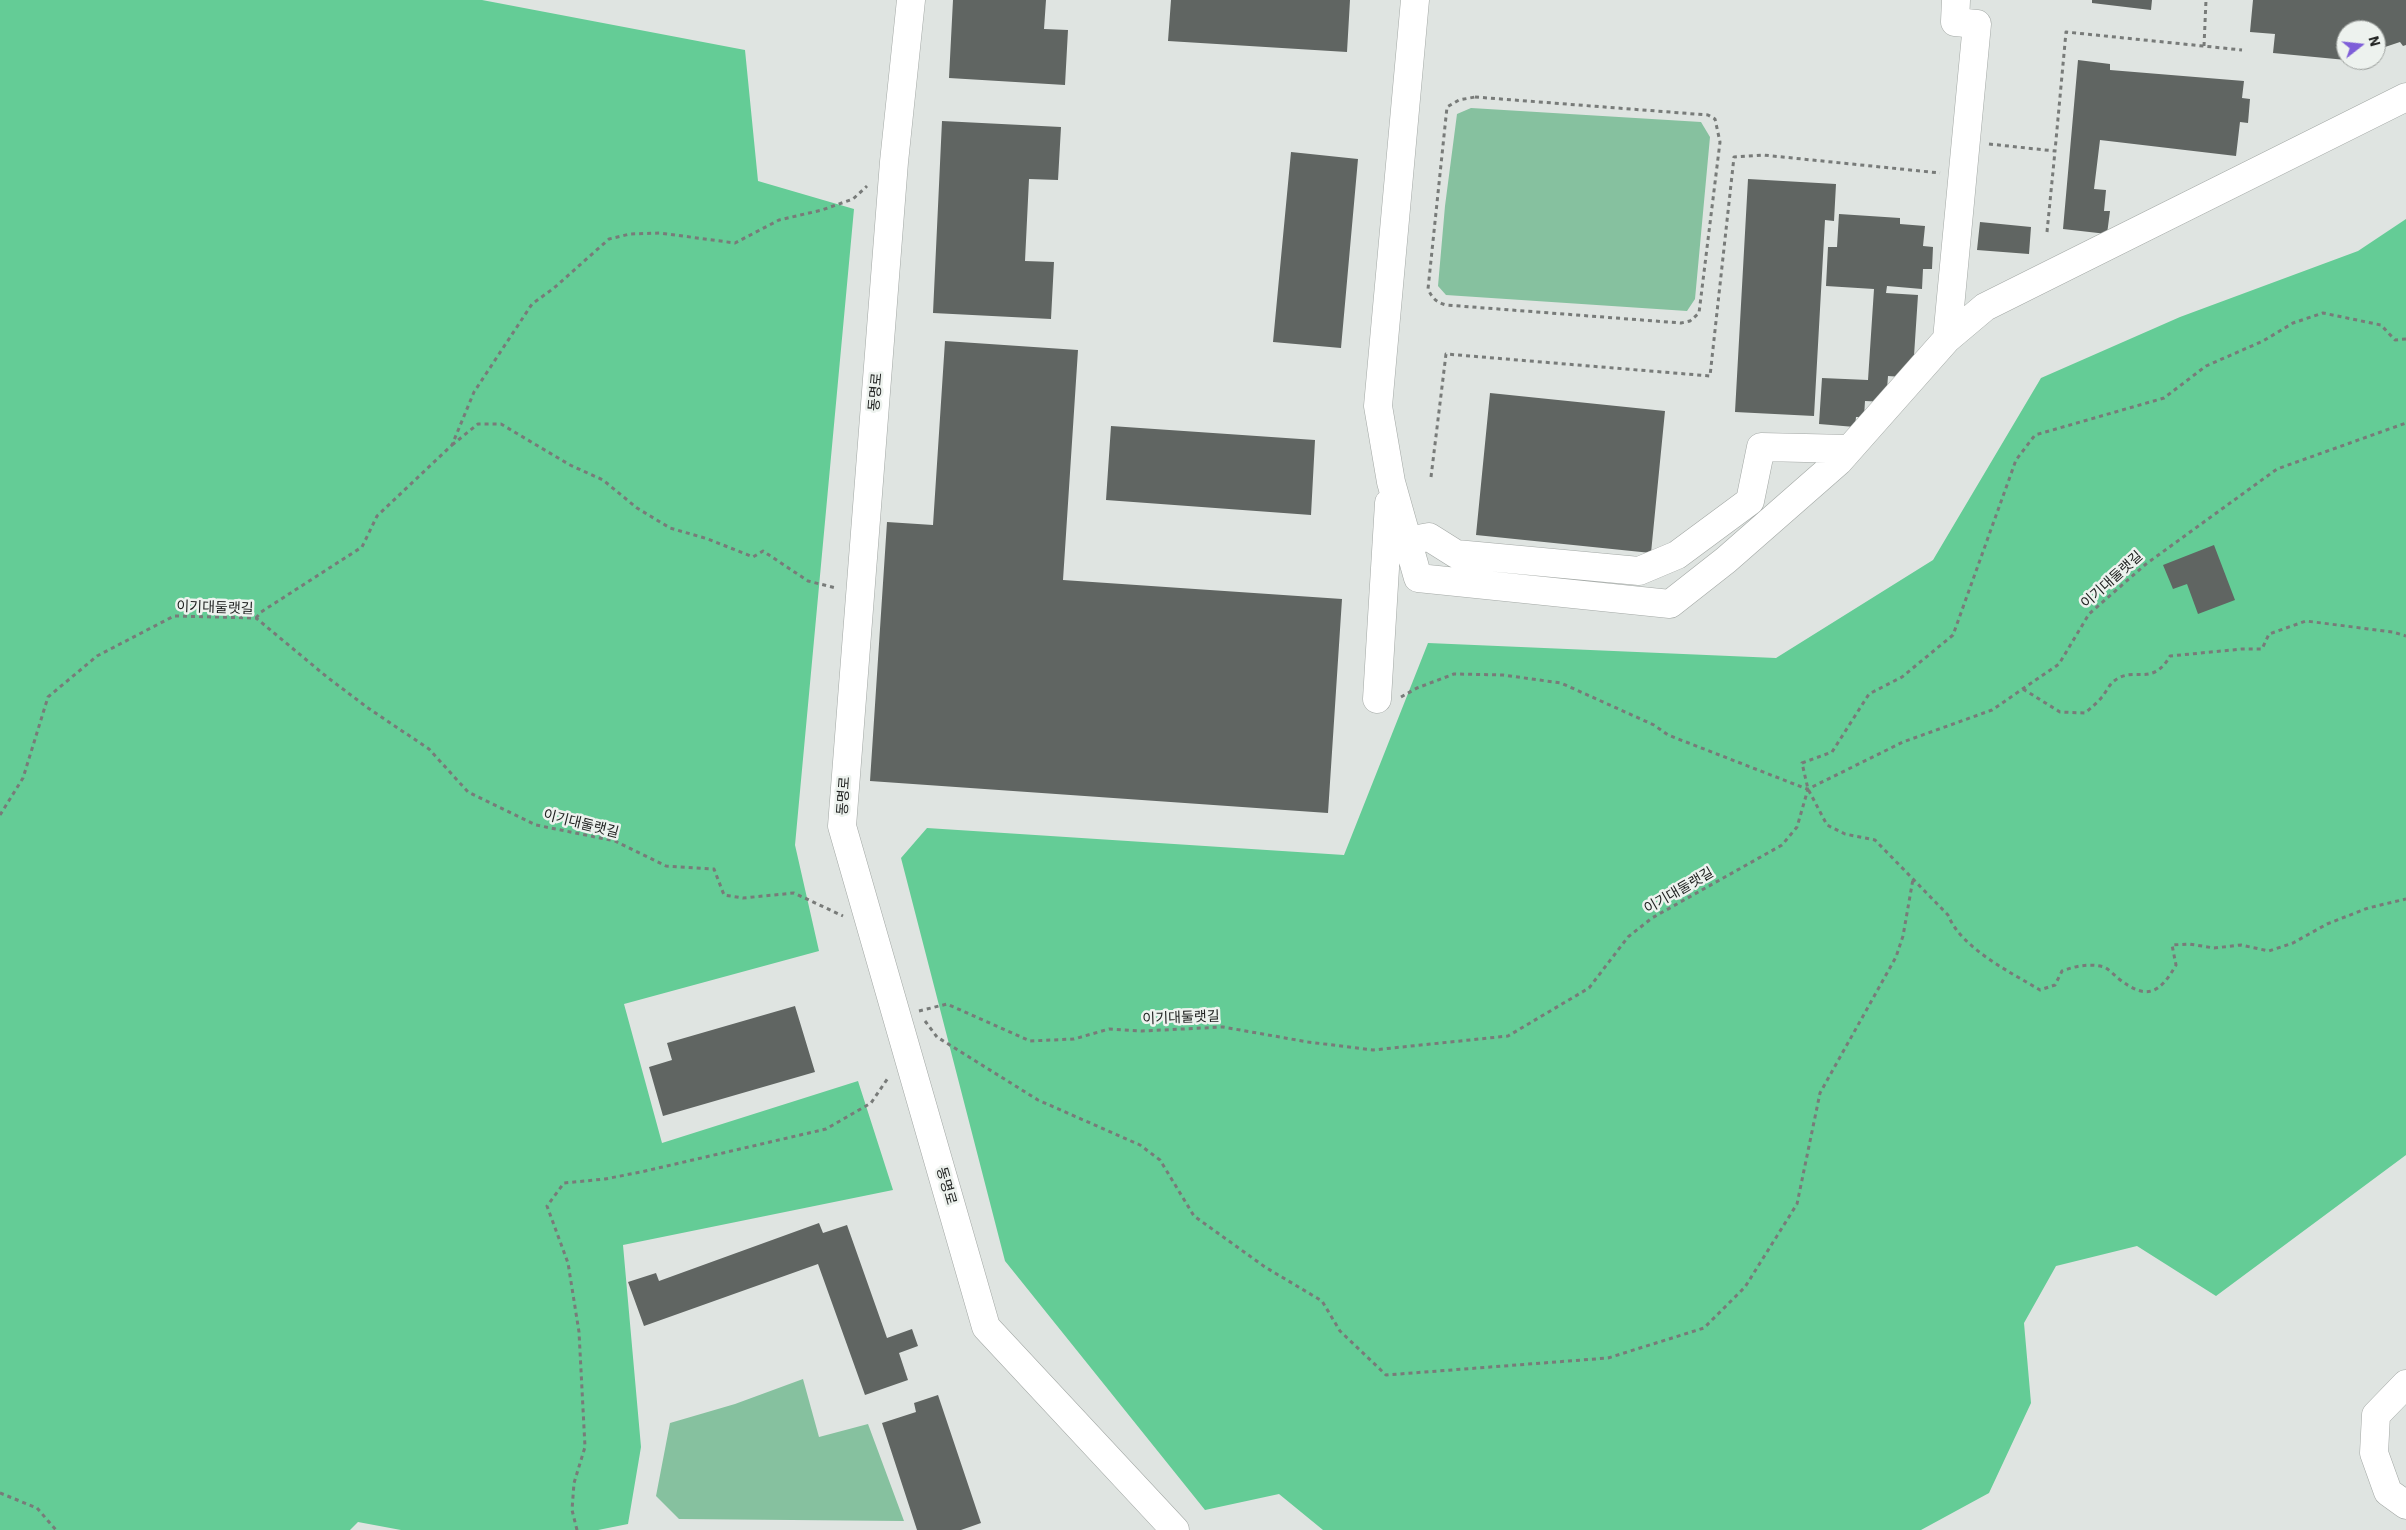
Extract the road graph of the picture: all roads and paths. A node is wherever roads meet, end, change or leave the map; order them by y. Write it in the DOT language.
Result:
graph roads {
  1 [pos="911,0"];
  2 [pos="1414,0"];
  3 [pos="1956,0"];
  4 [pos="2206,0"];
  5 [pos="2204,46"];
  6 [pos="2242,50"];
  7 [pos="2406,97"];
  8 [pos="1447,107"];
  9 [pos="1966,142"];
  10 [pos="2055,151"];
  11 [pos="894,162"];
  12 [pos="1963,175"];
  13 [pos="2047,232"];
  14 [pos="1947,339"];
  15 [pos="2406,339"];
  16 [pos="2406,423"];
  17 [pos="452,445"];
  18 [pos="1849,449"];
  19 [pos="1431,477"];
  20 [pos="1391,482"];
  21 [pos="1407,541"];
  22 [pos="860,594"];
  23 [pos="256,618"];
  24 [pos="2406,636"];
  25 [pos="2023,689"];
  26 [pos="1377,699"];
  27 [pos="1808,789"];
  28 [pos="0,815"];
  29 [pos="1913,879"];
  30 [pos="2406,899"];
  31 [pos="848,923"];
  32 [pos="887,982"];
  33 [pos="919,1011"];
  34 [pos="907,1051"];
  35 [pos="2406,1384"];
  36 [pos="0,1493"];
  37 [pos="2406,1505"];
  38 [pos="56,1530"];
  39 [pos="577,1530"];
  40 [pos="1175,1530"];
  1 -- 11 [label="street, 동명로"];
  2 -- 20 [label="street"];
  3 -- 9 [label="street"];
  4 -- 5 [label="path"];
  5 -- 6 [label="path"];
  5 -- 10 [label="path"];
  7 -- 14 [label="street"];
  8 -- 8 [label="path"];
  9 -- 10 [label="path"];
  9 -- 12 [label="street"];
  10 -- 13 [label="path"];
  11 -- 17 [label="path"];
  11 -- 22 [label="street, 동명로"];
  12 -- 14 [label="street"];
  12 -- 19 [label="path"];
  14 -- 18 [label="street"];
  15 -- 27 [label="path"];
  16 -- 25 [label="path, 이기대둘랫길"];
  17 -- 22 [label="path"];
  17 -- 23 [label="path"];
  18 -- 21 [label="street"];
  18 -- 21 [label="street"];
  20 -- 21 [label="street"];
  20 -- 26 [label="street"];
  22 -- 32 [label="street, 동명로"];
  23 -- 28 [label="path, 이기대둘랫길"];
  23 -- 31 [label="path, 이기대둘랫길"];
  24 -- 25 [label="path"];
  25 -- 27 [label="path, 이기대둘랫길"];
  26 -- 27 [label="path"];
  27 -- 29 [label="path"];
  27 -- 33 [label="path, 이기대둘랫길"];
  29 -- 30 [label="path"];
  29 -- 33 [label="path"];
  32 -- 33 [label="path"];
  32 -- 34 [label="street, 동명로"];
  34 -- 39 [label="path"];
  34 -- 40 [label="street, 동명로"];
  35 -- 37 [label="street"];
  36 -- 38 [label="path"];
}
